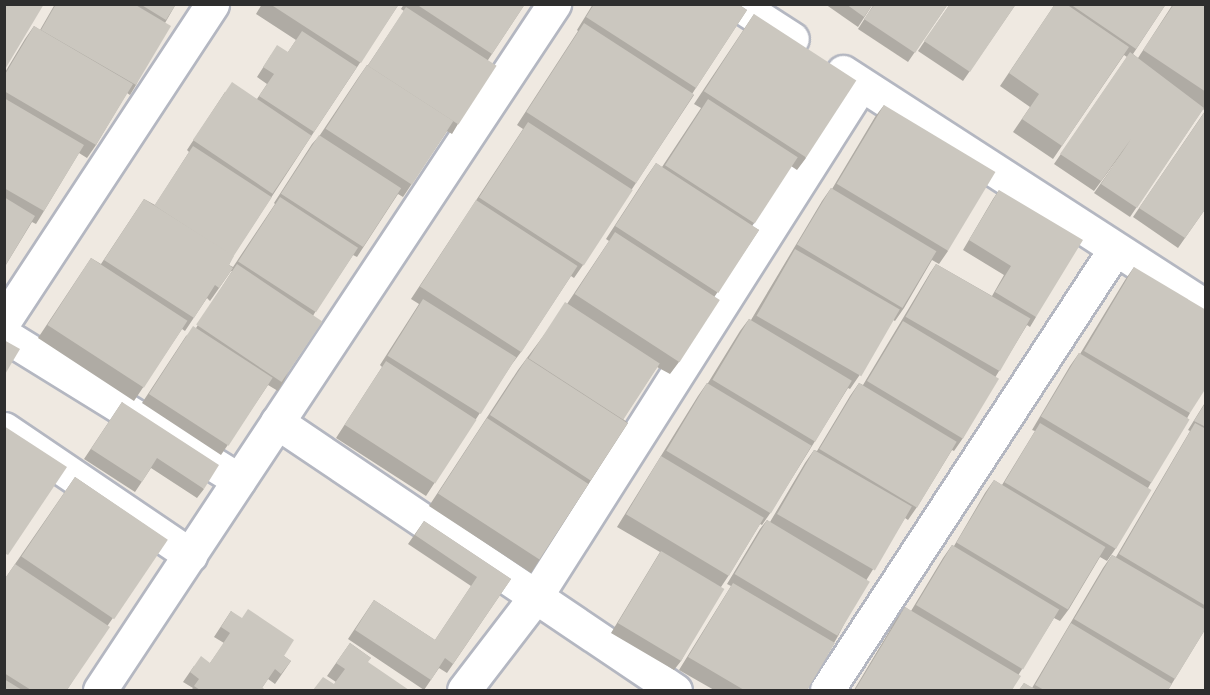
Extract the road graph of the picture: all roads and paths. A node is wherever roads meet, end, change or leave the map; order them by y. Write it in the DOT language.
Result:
graph roads {
  1 [pos="212,4"];
  2 [pos="554,4"];
  3 [pos="738,4"];
  4 [pos="861,84"];
  5 [pos="1115,249"];
  6 [pos="1206,307"];
  7 [pos="4,321"];
  8 [pos="4,335"];
  9 [pos="277,422"];
  10 [pos="4,429"];
  11 [pos="239,480"];
  12 [pos="190,555"];
  13 [pos="536,596"];
  14 [pos="100,690"];
  15 [pos="464,690"];
  16 [pos="675,690"];
  17 [pos="827,690"];
  1 -- 7 [label="street"];
  2 -- 9 [label="street"];
  3 -- 4 [label="street"];
  4 -- 5 [label="street"];
  4 -- 13 [label="street"];
  5 -- 6 [label="street"];
  5 -- 17 [label="street"];
  8 -- 11 [label="street"];
  9 -- 11 [label="street"];
  9 -- 13 [label="street"];
  10 -- 12 [label="street"];
  11 -- 12 [label="street"];
  12 -- 14 [label="street"];
  13 -- 15 [label="street"];
  13 -- 16 [label="street"];
}
